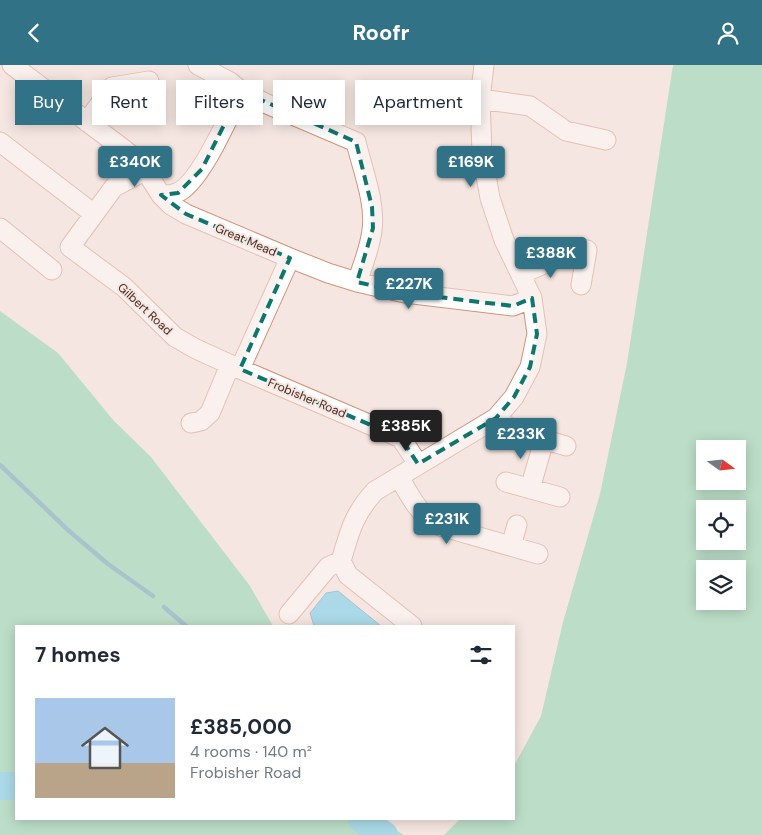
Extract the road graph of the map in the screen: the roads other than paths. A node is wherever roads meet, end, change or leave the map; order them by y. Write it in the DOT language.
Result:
graph roads {
  1 [pos="12,65"];
  2 [pos="198,65"];
  3 [pos="484,65"];
  4 [pos="226,80"];
  5 [pos="481,90"];
  6 [pos="481,99"];
  7 [pos="263,102"];
  8 [pos="92,115"];
  9 [pos="87,122"];
  10 [pos="224,125"];
  11 [pos="481,125"];
  12 [pos="606,140"];
  13 [pos="0,142"];
  14 [pos="144,171"];
  15 [pos="161,195"];
  16 [pos="94,214"];
  17 [pos="0,228"];
  18 [pos="70,247"];
  19 [pos="290,258"];
  20 [pos="521,274"];
  21 [pos="357,282"];
  22 [pos="581,285"];
  23 [pos="532,298"];
  24 [pos="235,367"];
  25 [pos="496,418"];
  26 [pos="191,423"];
  27 [pos="544,440"];
  28 [pos="566,446"];
  29 [pos="418,464"];
  30 [pos="399,477"];
  31 [pos="506,482"];
  32 [pos="530,489"];
  33 [pos="560,497"];
  34 [pos="517,525"];
  35 [pos="510,546"];
  36 [pos="538,554"];
  37 [pos="341,561"];
  38 [pos="289,614"];
  39 [pos="411,625"];
  1 -- 9 [label="street, Great Mead"];
  2 -- 4 [label="street"];
  3 -- 5 [label="street"];
  6 -- 12 [label="street"];
  7 -- 21 [label="street"];
  8 -- 9 [label="street"];
  9 -- 14 [label="street, Great Mead"];
  10 -- 15 [label="street"];
  11 -- 20 [label="street"];
  13 -- 16 [label="street"];
  14 -- 15 [label="street, Great Mead"];
  14 -- 16 [label="street"];
  15 -- 19 [label="street, Great Mead"];
  16 -- 18 [label="street"];
  17 -- 18 [label="street"];
  18 -- 24 [label="street, Gilbert Road"];
  19 -- 21 [label="street, Great Mead"];
  19 -- 24 [label="street"];
  20 -- 22 [label="street"];
  20 -- 23 [label="street"];
  21 -- 23 [label="street, Great Mead"];
  23 -- 25 [label="street"];
  24 -- 26 [label="street"];
  24 -- 29 [label="street, Frobisher Road"];
  25 -- 27 [label="street"];
  25 -- 29 [label="street"];
  27 -- 28 [label="street"];
  27 -- 32 [label="street"];
  29 -- 30 [label="street"];
  30 -- 35 [label="street"];
  30 -- 37 [label="street"];
  31 -- 32 [label="street"];
  32 -- 33 [label="street"];
  34 -- 35 [label="street"];
  35 -- 36 [label="street"];
  37 -- 38 [label="street"];
  37 -- 39 [label="street"];
}
